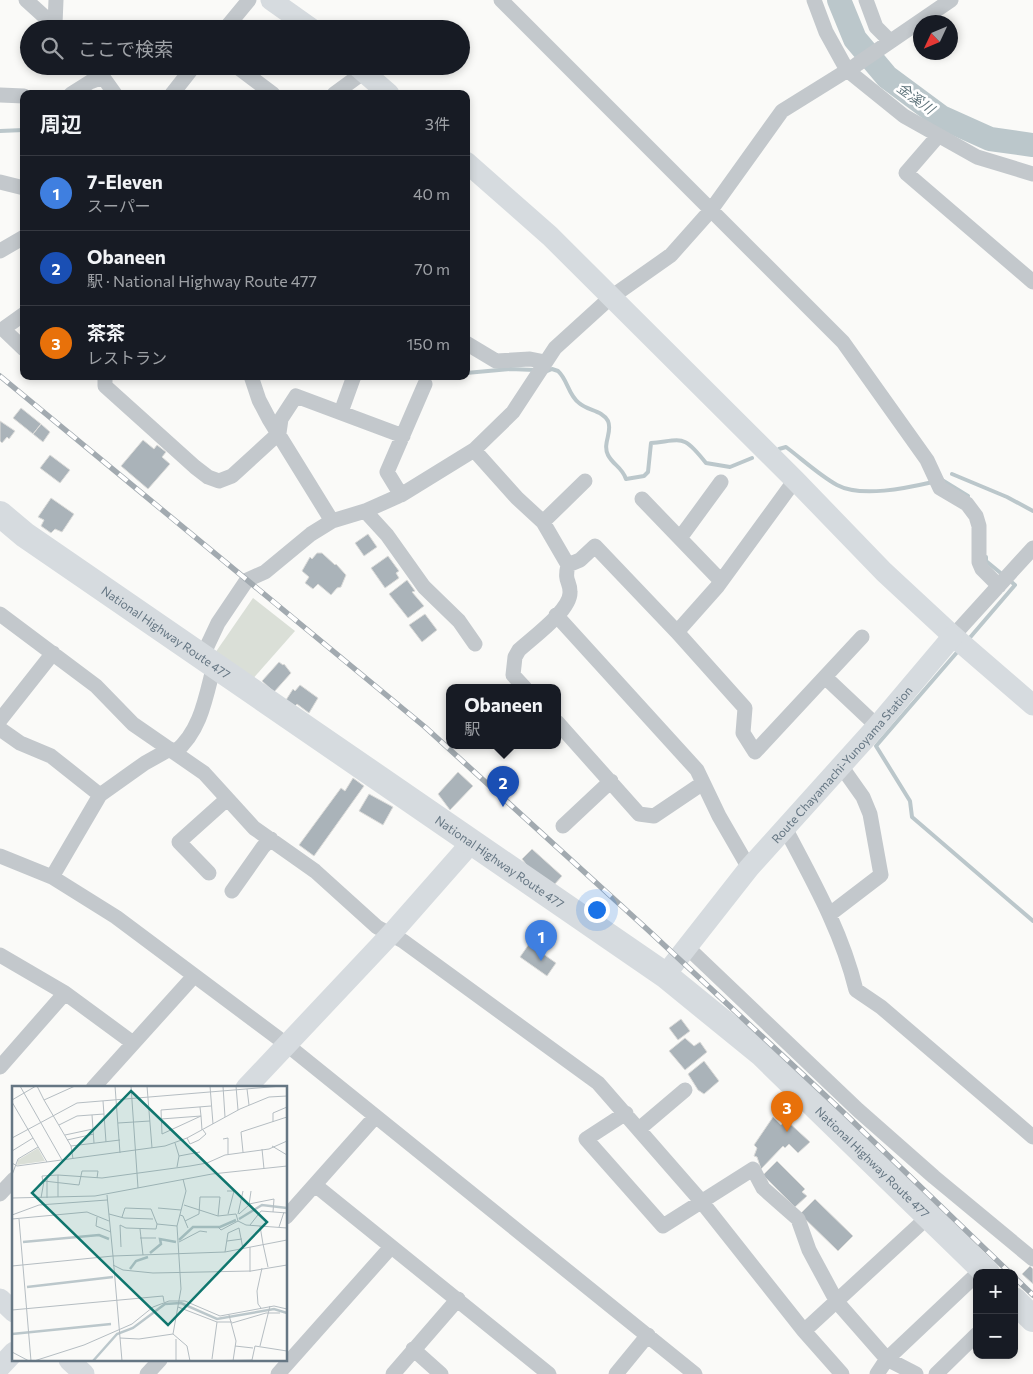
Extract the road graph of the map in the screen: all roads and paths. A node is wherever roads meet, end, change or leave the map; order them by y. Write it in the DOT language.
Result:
graph roads {
  1 [pos="26,0"];
  2 [pos="56,0"];
  3 [pos="249,0"];
  4 [pos="271,0"];
  5 [pos="501,0"];
  6 [pos="814,0"];
  7 [pos="866,0"];
  8 [pos="951,0"];
  9 [pos="50,20"];
  10 [pos="57,20"];
  11 [pos="232,20"];
  12 [pos="299,20"];
  13 [pos="888,43"];
  14 [pos="851,67"];
  15 [pos="96,75"];
  16 [pos="101,75"];
  17 [pos="187,75"];
  18 [pos="248,75"];
  19 [pos="355,75"];
  20 [pos="367,75"];
  21 [pos="77,90"];
  22 [pos="112,90"];
  23 [pos="175,90"];
  24 [pos="268,90"];
  25 [pos="338,90"];
  26 [pos="384,90"];
  27 [pos="0,95"];
  28 [pos="20,96"];
  29 [pos="938,136"];
  30 [pos="470,166"];
  31 [pos="1033,174"];
  32 [pos="0,182"];
  33 [pos="20,187"];
  34 [pos="711,210"];
  35 [pos="20,239"];
  36 [pos="0,251"];
  37 [pos="1033,282"];
  38 [pos="610,298"];
  39 [pos="20,317"];
  40 [pos="20,345"];
  41 [pos="470,345"];
  42 [pos="544,364"];
  43 [pos="105,380"];
  44 [pos="252,380"];
  45 [pos="353,380"];
  46 [pos="426,384"];
  47 [pos="341,412"];
  48 [pos="279,433"];
  49 [pos="403,436"];
  50 [pos="474,450"];
  51 [pos="795,480"];
  52 [pos="585,482"];
  53 [pos="721,482"];
  54 [pos="401,495"];
  55 [pos="642,499"];
  56 [pos="365,511"];
  57 [pos="0,514"];
  58 [pos="332,522"];
  59 [pos="543,522"];
  60 [pos="680,538"];
  61 [pos="1033,548"];
  62 [pos="568,565"];
  63 [pos="721,581"];
  64 [pos="1000,585"];
  65 [pos="0,614"];
  66 [pos="556,615"];
  67 [pos="677,632"];
  68 [pos="862,637"];
  69 [pos="960,642"];
  70 [pos="475,644"];
  71 [pos="53,653"];
  72 [pos="208,661"];
  73 [pos="825,677"];
  74 [pos="521,684"];
  75 [pos="1033,705"];
  76 [pos="0,720"];
  77 [pos="561,726"];
  78 [pos="876,726"];
  79 [pos="0,729"];
  80 [pos="173,751"];
  81 [pos="841,766"];
  82 [pos="611,781"];
  83 [pos="703,783"];
  84 [pos="100,795"];
  85 [pos="227,799"];
  86 [pos="564,826"];
  87 [pos="785,828"];
  88 [pos="271,840"];
  89 [pos="472,842"];
  90 [pos="0,856"];
  91 [pos="749,868"];
  92 [pos="209,873"];
  93 [pos="52,877"];
  94 [pos="232,891"];
  95 [pos="830,914"];
  96 [pos="391,934"];
  97 [pos="688,948"];
  98 [pos="0,955"];
  99 [pos="665,975"];
  100 [pos="194,976"];
  101 [pos="65,992"];
  102 [pos="133,1043"];
  103 [pos="286,1044"];
  104 [pos="0,1067"];
  105 [pos="95,1086"];
  106 [pos="248,1086"];
  107 [pos="685,1090"];
  108 [pos="626,1114"];
  109 [pos="375,1117"];
  110 [pos="639,1129"];
  111 [pos="1033,1137"];
  112 [pos="12,1181"];
  113 [pos="315,1185"];
  114 [pos="0,1194"];
  115 [pos="701,1201"];
  116 [pos="288,1215"];
  117 [pos="929,1216"];
  118 [pos="392,1246"];
  119 [pos="1033,1259"];
  120 [pos="978,1269"];
  121 [pos="973,1279"];
  122 [pos="0,1299"];
  123 [pos="458,1299"];
  124 [pos="837,1302"];
  125 [pos="1018,1304"];
  126 [pos="12,1310"];
  127 [pos="1033,1319"];
  128 [pos="804,1331"];
  129 [pos="648,1335"];
  130 [pos="973,1338"];
  131 [pos="413,1350"];
  132 [pos="12,1354"];
  133 [pos="888,1358"];
  134 [pos="71,1362"];
  135 [pos="158,1362"];
  136 [pos="0,1367"];
  137 [pos="941,1372"];
  138 [pos="84,1374"];
  139 [pos="147,1374"];
  140 [pos="278,1374"];
  141 [pos="393,1374"];
  142 [pos="441,1374"];
  143 [pos="549,1374"];
  144 [pos="616,1374"];
  145 [pos="695,1374"];
  146 [pos="842,1374"];
  147 [pos="877,1374"];
  148 [pos="916,1374"];
  1 -- 9 [label="street"];
  2 -- 10 [label="street"];
  3 -- 11 [label="street"];
  4 -- 12 [label="street"];
  5 -- 34 [label="street"];
  6 -- 14 [label="street"];
  7 -- 13 [label="street"];
  8 -- 13 [label="street"];
  13 -- 14 [label="street"];
  14 -- 29 [label="street"];
  14 -- 34 [label="street"];
  15 -- 21 [label="street"];
  16 -- 22 [label="street"];
  17 -- 23 [label="street"];
  18 -- 24 [label="street"];
  19 -- 25 [label="street"];
  20 -- 26 [label="street"];
  27 -- 28 [label="street"];
  29 -- 31 [label="street"];
  29 -- 37 [label="street"];
  30 -- 38 [label="street"];
  32 -- 33 [label="street"];
  34 -- 38 [label="street"];
  34 -- 64 [label="street"];
  35 -- 36 [label="street"];
  38 -- 42 [label="street"];
  38 -- 51 [label="street"];
  39 -- 40 [label="street"];
  41 -- 42 [label="street"];
  42 -- 50 [label="street"];
  43 -- 48 [label="street"];
  44 -- 48 [label="street"];
  45 -- 47 [label="street"];
  46 -- 49 [label="street"];
  47 -- 48 [label="street"];
  47 -- 49 [label="street"];
  48 -- 58 [label="street"];
  49 -- 54 [label="street"];
  50 -- 54 [label="street"];
  50 -- 59 [label="street"];
  51 -- 63 [label="street"];
  51 -- 69 [label="street"];
  52 -- 59 [label="street"];
  53 -- 60 [label="street"];
  54 -- 56 [label="street"];
  55 -- 60 [label="street"];
  56 -- 58 [label="street"];
  56 -- 70 [label="street"];
  57 -- 72 [label="highway, National Highway Route 477"];
  58 -- 72 [label="street"];
  59 -- 62 [label="street"];
  60 -- 63 [label="street"];
  61 -- 64 [label="street"];
  62 -- 66 [label="street"];
  62 -- 67 [label="street"];
  63 -- 67 [label="street"];
  64 -- 69 [label="street"];
  65 -- 71 [label="street"];
  66 -- 74 [label="street"];
  66 -- 83 [label="street"];
  67 -- 73 [label="street"];
  68 -- 73 [label="street"];
  69 -- 75 [label="street"];
  69 -- 78 [label="street, Route Chayamachi-Yunoyama Station"];
  71 -- 76 [label="street"];
  71 -- 80 [label="street"];
  72 -- 80 [label="street"];
  72 -- 89 [label="highway, National Highway Route 477"];
  73 -- 78 [label="street"];
  77 -- 82 [label="street"];
  78 -- 81 [label="street, Route Chayamachi-Yunoyama Station"];
  79 -- 84 [label="street"];
  80 -- 84 [label="street"];
  80 -- 85 [label="street"];
  81 -- 87 [label="street, Route Chayamachi-Yunoyama Station"];
  81 -- 95 [label="street"];
  82 -- 83 [label="street"];
  82 -- 86 [label="street"];
  83 -- 91 [label="street"];
  84 -- 93 [label="street"];
  85 -- 88 [label="street"];
  85 -- 92 [label="street"];
  87 -- 91 [label="street, Route Chayamachi-Yunoyama Station"];
  87 -- 95 [label="street"];
  88 -- 94 [label="street"];
  88 -- 96 [label="street"];
  89 -- 96 [label="street"];
  89 -- 99 [label="highway, National Highway Route 477"];
  90 -- 93 [label="street"];
  91 -- 97 [label="street, Route Chayamachi-Yunoyama Station"];
  93 -- 100 [label="street"];
  95 -- 111 [label="street"];
  96 -- 103 [label="street"];
  96 -- 108 [label="street"];
  97 -- 99 [label="street, Route Chayamachi-Yunoyama Station"];
  97 -- 119 [label="street"];
  98 -- 101 [label="street"];
  99 -- 117 [label="highway, National Highway Route 477"];
  100 -- 102 [label="street"];
  100 -- 103 [label="street"];
  101 -- 102 [label="street"];
  101 -- 104 [label="street"];
  102 -- 105 [label="street"];
  103 -- 106 [label="street"];
  103 -- 109 [label="street"];
  107 -- 110 [label="street"];
  108 -- 110 [label="street"];
  108 -- 115 [label="street"];
  109 -- 113 [label="street"];
  109 -- 129 [label="street"];
  110 -- 115 [label="street"];
  112 -- 114 [label="street"];
  113 -- 116 [label="street"];
  113 -- 118 [label="street"];
  115 -- 124 [label="street"];
  115 -- 128 [label="street"];
  117 -- 120 [label="highway, National Highway Route 477"];
  117 -- 124 [label="street"];
  118 -- 123 [label="street"];
  118 -- 140 [label="street"];
  121 -- 133 [label="street"];
  122 -- 126 [label="street"];
  123 -- 131 [label="street"];
  123 -- 143 [label="street"];
  124 -- 128 [label="street"];
  124 -- 133 [label="street"];
  125 -- 127 [label="highway"];
  128 -- 146 [label="street"];
  129 -- 144 [label="street"];
  129 -- 145 [label="street"];
  130 -- 137 [label="street"];
  131 -- 141 [label="street"];
  131 -- 142 [label="street"];
  132 -- 136 [label="street"];
  133 -- 147 [label="street"];
  133 -- 148 [label="street"];
  134 -- 138 [label="street"];
  135 -- 139 [label="street"];
}
